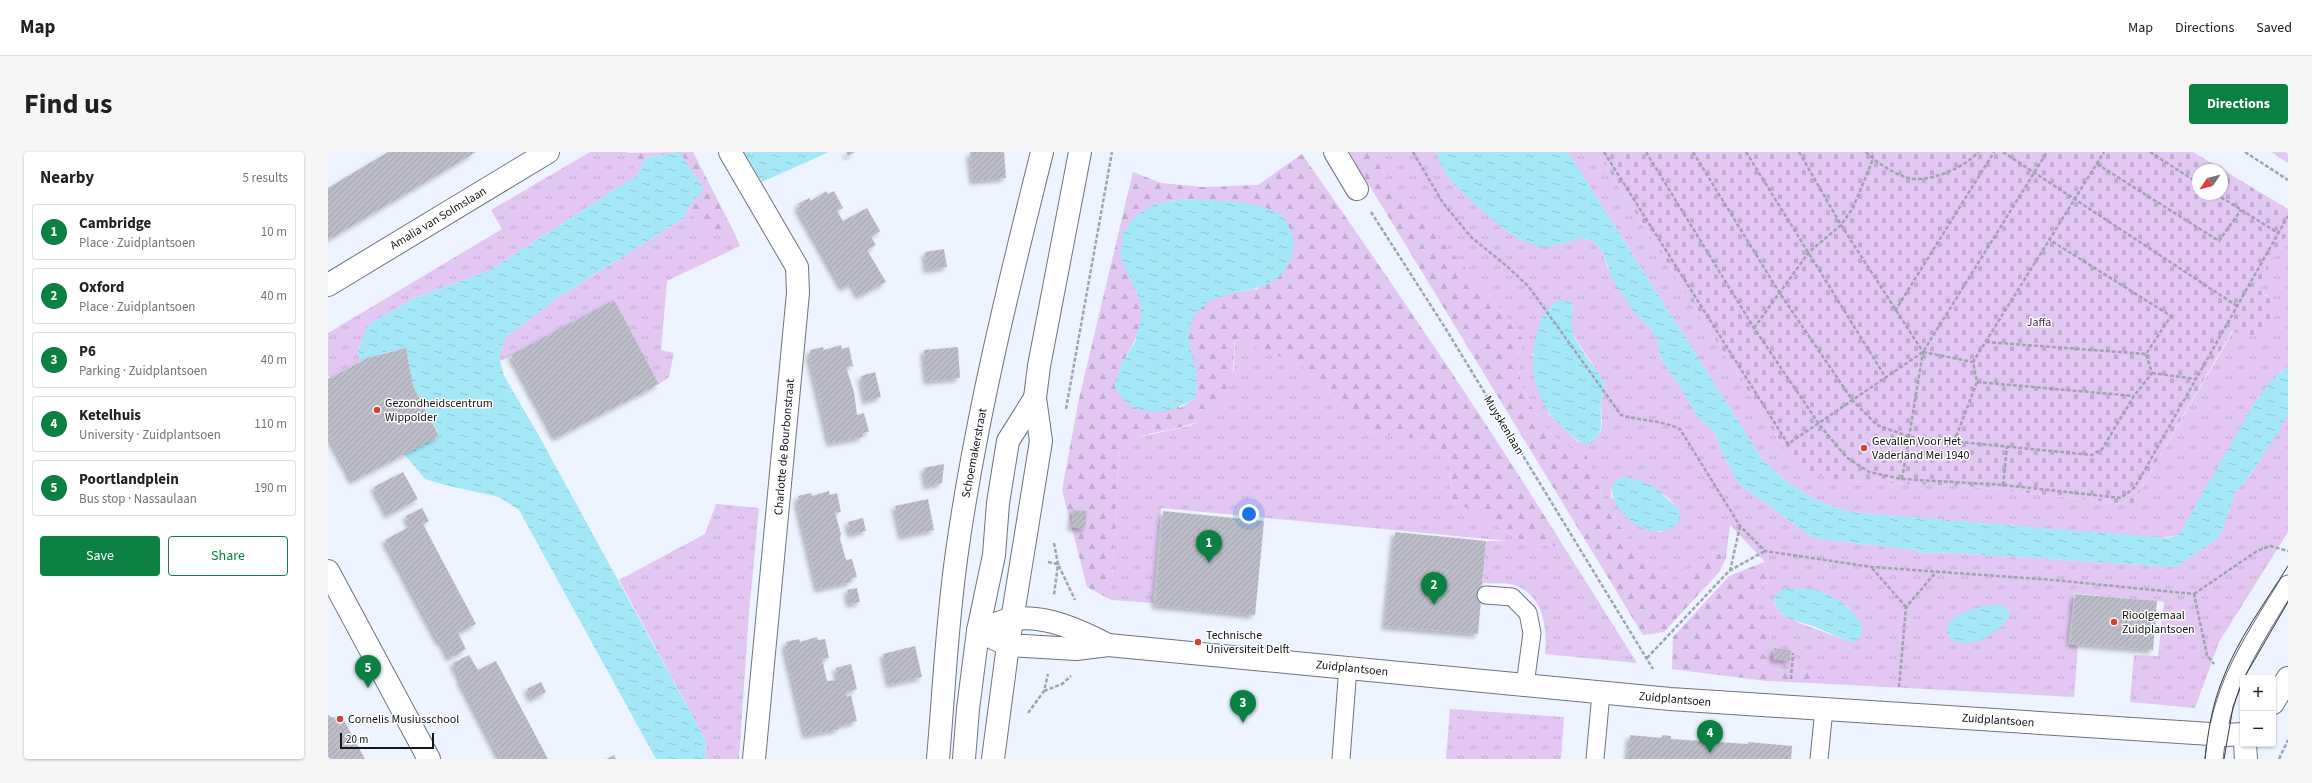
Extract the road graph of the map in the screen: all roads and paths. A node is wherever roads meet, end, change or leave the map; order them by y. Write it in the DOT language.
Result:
graph roads {
  1 [pos="548,152"];
  2 [pos="730,152"];
  3 [pos="1042,152"];
  4 [pos="1080,152"];
  5 [pos="1335,152"];
  6 [pos="1412,152"];
  7 [pos="1604,152"];
  8 [pos="1646,152"];
  9 [pos="1694,152"];
  10 [pos="1746,152"];
  11 [pos="1799,152"];
  12 [pos="1866,152"];
  13 [pos="1872,152"];
  14 [pos="1978,152"];
  15 [pos="1994,152"];
  16 [pos="2003,152"];
  17 [pos="2047,152"];
  18 [pos="2104,152"];
  19 [pos="2150,152"];
  20 [pos="2245,152"];
  21 [pos="1873,159"];
  22 [pos="2097,164"];
  23 [pos="2034,172"];
  24 [pos="2192,179"];
  25 [pos="2288,180"];
  26 [pos="1357,189"];
  27 [pos="2074,200"];
  28 [pos="2225,200"];
  29 [pos="2241,210"];
  30 [pos="2288,216"];
  31 [pos="1841,225"];
  32 [pos="2278,233"];
  33 [pos="2050,240"];
  34 [pos="1809,252"];
  35 [pos="328,285"];
  36 [pos="1779,292"];
  37 [pos="2237,306"];
  38 [pos="1895,311"];
  39 [pos="1754,328"];
  40 [pos="1986,342"];
  41 [pos="1923,352"];
  42 [pos="2146,354"];
  43 [pos="1973,362"];
  44 [pos="2152,373"];
  45 [pos="1886,378"];
  46 [pos="2196,379"];
  47 [pos="1976,382"];
  48 [pos="2134,396"];
  49 [pos="1035,398"];
  50 [pos="1853,401"];
  51 [pos="1818,424"];
  52 [pos="1910,437"];
  53 [pos="1954,442"];
  54 [pos="2007,447"];
  55 [pos="1902,479"];
  56 [pos="2003,486"];
  57 [pos="1740,526"];
  58 [pos="1765,551"];
  59 [pos="2288,551"];
  60 [pos="1872,567"];
  61 [pos="328,571"];
  62 [pos="1729,571"];
  63 [pos="1936,572"];
  64 [pos="2288,584"];
  65 [pos="2194,594"];
  66 [pos="1486,595"];
  67 [pos="1906,607"];
  68 [pos="1012,619"];
  69 [pos="978,631"];
  70 [pos="1008,645"];
  71 [pos="1108,645"];
  72 [pos="1647,658"];
  73 [pos="1348,668"];
  74 [pos="2235,676"];
  75 [pos="2288,678"];
  76 [pos="1525,685"];
  77 [pos="1601,693"];
  78 [pos="2276,698"];
  79 [pos="1670,699"];
  80 [pos="1824,709"];
  81 [pos="1897,714"];
  82 [pos="2216,734"];
  83 [pos="2240,734"];
  84 [pos="2288,740"];
  85 [pos="2245,747"];
  86 [pos="1341,758"];
  87 [pos="430,759"];
  88 [pos="754,759"];
  89 [pos="938,759"];
  90 [pos="964,759"];
  91 [pos="993,759"];
  92 [pos="1595,759"];
  93 [pos="1819,759"];
  94 [pos="2214,759"];
  95 [pos="2246,759"];
  96 [pos="2279,759"];
  1 -- 35 [label="street, Amalia van Solmslaan"];
  2 -- 88 [label="street, Charlotte de Bourbonstraat"];
  3 -- 89 [label="street, Schoemakerstraat"];
  4 -- 49 [label="street"];
  5 -- 26 [label="street"];
  6 -- 57 [label="path"];
  7 -- 51 [label="path"];
  8 -- 39 [label="path"];
  9 -- 36 [label="path"];
  10 -- 34 [label="path"];
  11 -- 31 [label="path"];
  12 -- 21 [label="path"];
  13 -- 21 [label="path"];
  14 -- 21 [label="path"];
  15 -- 38 [label="path"];
  16 -- 23 [label="path"];
  17 -- 23 [label="path"];
  18 -- 22 [label="path"];
  19 -- 24 [label="path"];
  20 -- 25 [label="path"];
  21 -- 31 [label="path"];
  22 -- 27 [label="path"];
  22 -- 29 [label="path"];
  23 -- 27 [label="path"];
  23 -- 41 [label="path"];
  26 -- 72 [label="path, Muyskenlaan"];
  27 -- 33 [label="path"];
  27 -- 37 [label="path"];
  28 -- 29 [label="path"];
  29 -- 32 [label="path"];
  30 -- 32 [label="path"];
  31 -- 34 [label="path"];
  31 -- 38 [label="path"];
  32 -- 37 [label="path"];
  33 -- 40 [label="path"];
  33 -- 42 [label="path"];
  34 -- 36 [label="path"];
  34 -- 45 [label="path"];
  36 -- 39 [label="path"];
  36 -- 50 [label="path"];
  37 -- 46 [label="path"];
  38 -- 41 [label="path"];
  39 -- 51 [label="path"];
  40 -- 42 [label="path"];
  40 -- 43 [label="path"];
  41 -- 43 [label="path"];
  41 -- 45 [label="path"];
  41 -- 52 [label="path"];
  42 -- 44 [label="path"];
  43 -- 47 [label="path"];
  44 -- 46 [label="path"];
  44 -- 48 [label="path"];
  45 -- 50 [label="path"];
  46 -- 56 [label="path"];
  47 -- 48 [label="path"];
  47 -- 53 [label="path"];
  48 -- 54 [label="path"];
  49 -- 68 [label="street"];
  49 -- 69 [label="street"];
  50 -- 51 [label="path"];
  50 -- 52 [label="path"];
  51 -- 55 [label="path"];
  52 -- 53 [label="path"];
  52 -- 55 [label="path"];
  53 -- 54 [label="path"];
  54 -- 56 [label="path"];
  55 -- 56 [label="path"];
  57 -- 58 [label="path"];
  57 -- 62 [label="path"];
  58 -- 60 [label="path"];
  58 -- 62 [label="path"];
  59 -- 65 [label="path"];
  60 -- 63 [label="path"];
  60 -- 67 [label="path"];
  61 -- 87 [label="street"];
  62 -- 72 [label="path"];
  63 -- 65 [label="path"];
  63 -- 67 [label="path"];
  64 -- 74 [label="lane"];
  65 -- 74 [label="path"];
  66 -- 76 [label="lane"];
  67 -- 81 [label="path"];
  68 -- 69 [label="street, Zuidplantsoen"];
  68 -- 70 [label="street"];
  68 -- 71 [label="street, Zuidplantsoen"];
  69 -- 70 [label="street, Zuidplantsoen"];
  69 -- 90 [label="street"];
  70 -- 71 [label="street, Zuidplantsoen"];
  70 -- 91 [label="street"];
  71 -- 73 [label="street, Zuidplantsoen"];
  72 -- 79 [label="path, Muyskenlaan"];
  73 -- 76 [label="street, Zuidplantsoen"];
  73 -- 86 [label="lane"];
  74 -- 82 [label="lane"];
  75 -- 78 [label="street"];
  76 -- 77 [label="street, Zuidplantsoen"];
  77 -- 79 [label="street, Zuidplantsoen"];
  77 -- 92 [label="lane"];
  79 -- 80 [label="street, Zuidplantsoen"];
  80 -- 81 [label="street, Zuidplantsoen"];
  80 -- 93 [label="lane"];
  81 -- 82 [label="street, Zuidplantsoen"];
  82 -- 83 [label="street, Zuidplantsoen"];
  82 -- 94 [label="lane"];
  84 -- 96 [label="path"];
  85 -- 95 [label="street"];
}
